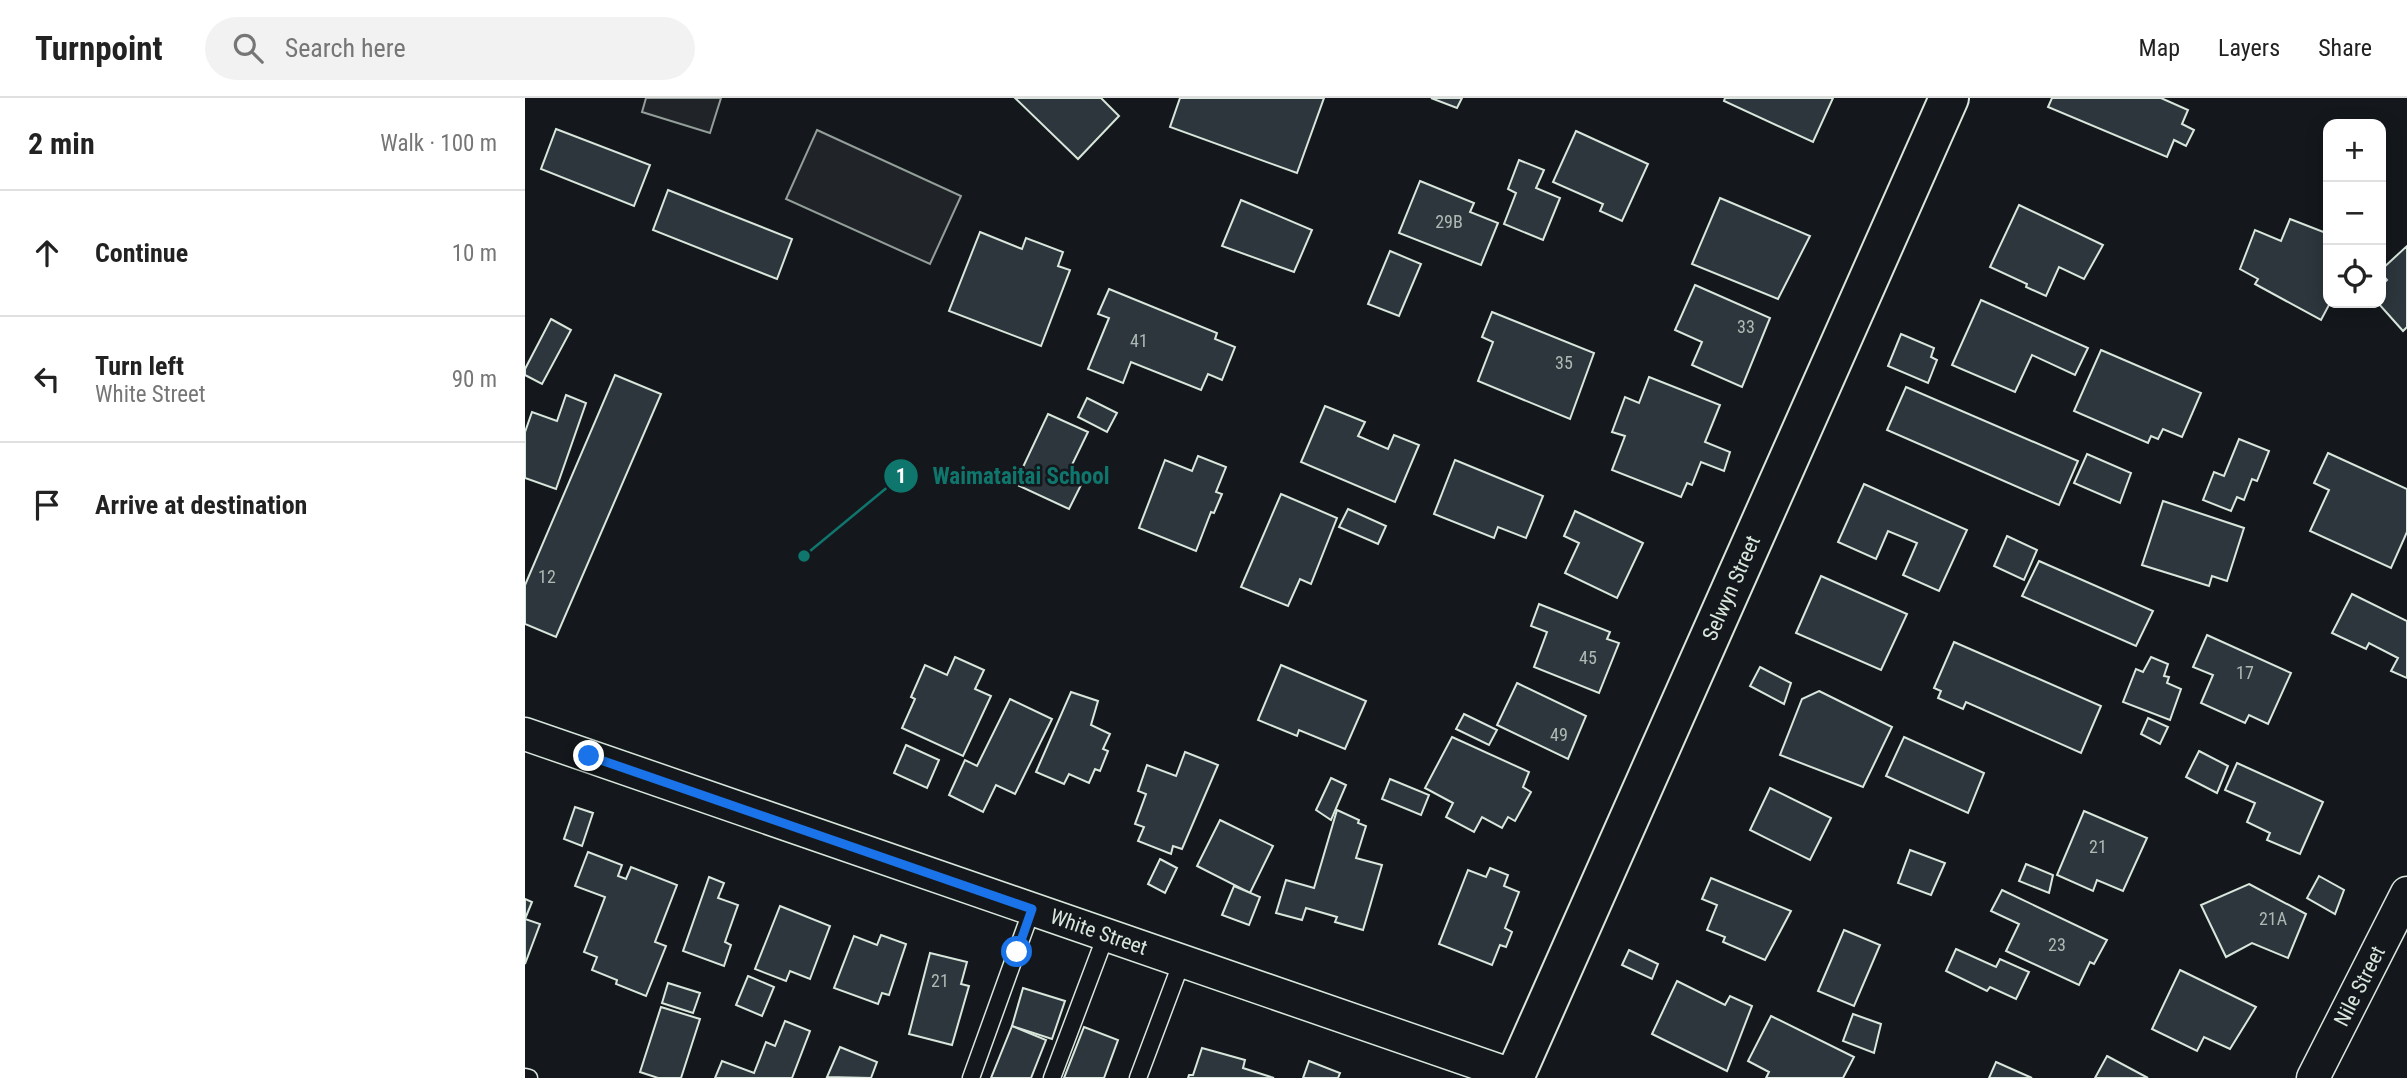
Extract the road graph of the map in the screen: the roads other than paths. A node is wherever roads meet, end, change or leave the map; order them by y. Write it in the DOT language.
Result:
graph roads {
  1 [pos="1949,98"];
  2 [pos="525,734"];
  3 [pos="2407,893"];
  4 [pos="1032,909"];
  5 [pos="1106,935"];
  6 [pos="1181,961"];
  7 [pos="1515,1077"];
  8 [pos="971,1078"];
  9 [pos="1052,1078"];
  10 [pos="1138,1078"];
  11 [pos="2313,1078"];
  1 -- 7 [label="street, Selwyn Street"];
  2 -- 4 [label="street, White Street"];
  3 -- 11 [label="street, Nile Street"];
  4 -- 5 [label="street, White Street"];
  4 -- 8 [label="lane"];
  5 -- 6 [label="street, White Street"];
  5 -- 9 [label="lane"];
  6 -- 7 [label="street, White Street"];
  6 -- 10 [label="lane"];
}
